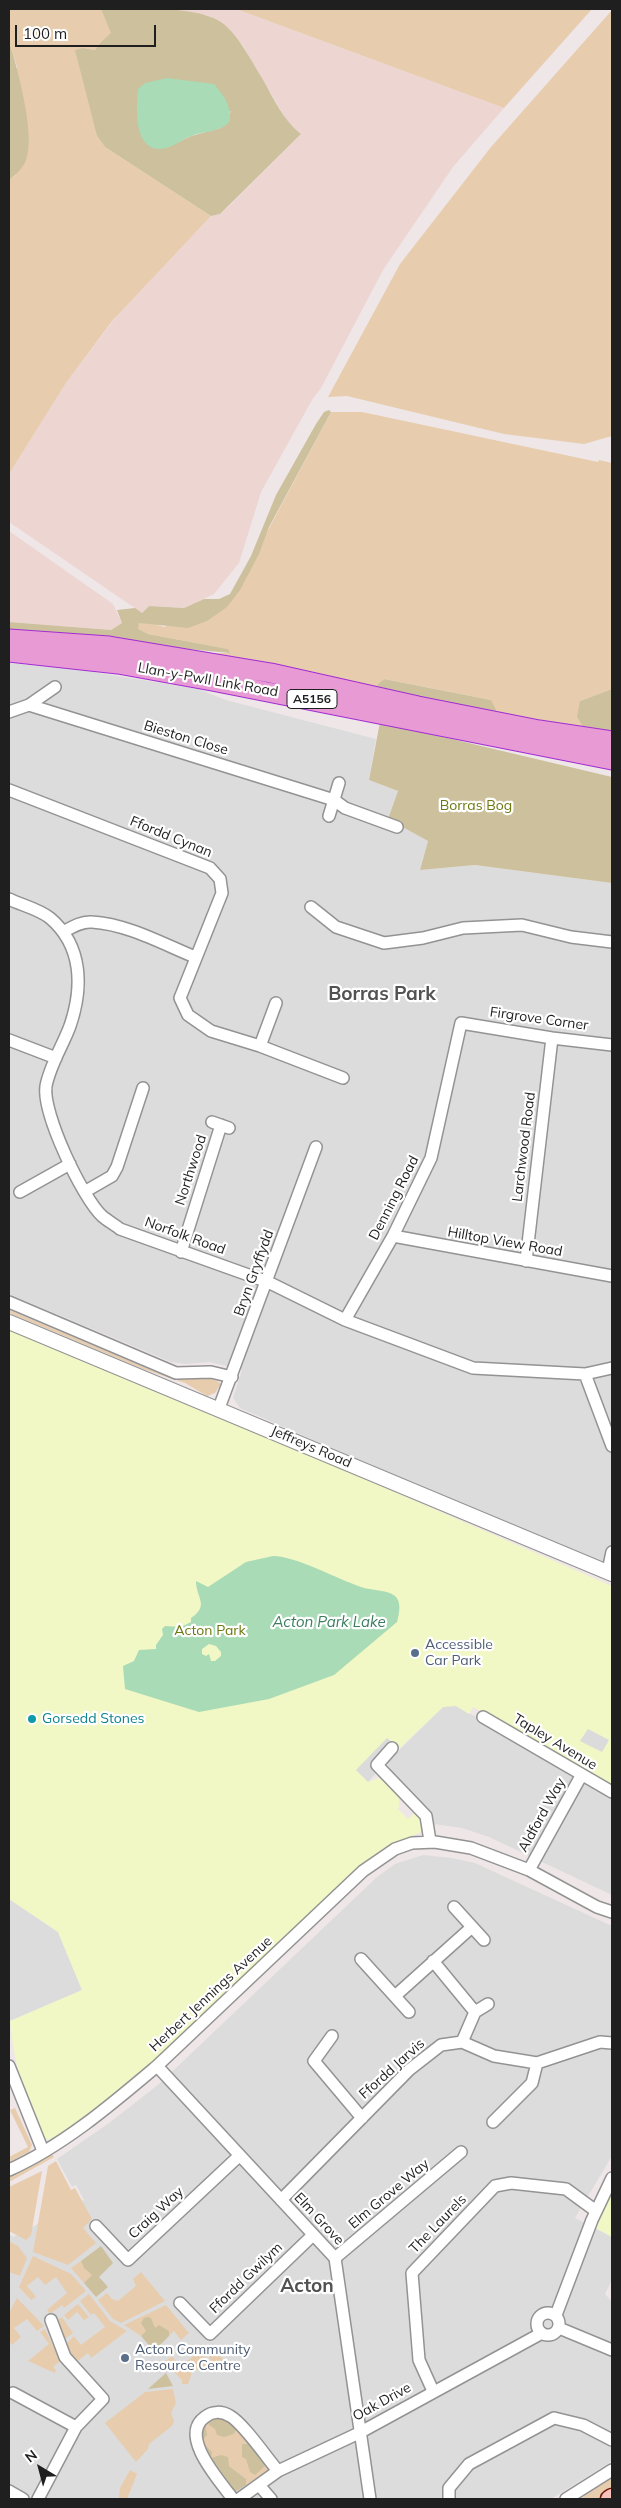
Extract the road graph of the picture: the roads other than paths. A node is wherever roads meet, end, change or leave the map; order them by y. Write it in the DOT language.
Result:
graph roads {
  1 [pos="9,639"];
  2 [pos="9,652"];
  3 [pos="55,687"];
  4 [pos="29,705"];
  5 [pos="9,712"];
  6 [pos="612,741"];
  7 [pos="612,760"];
  8 [pos="339,783"];
  9 [pos="9,790"];
  10 [pos="334,800"];
  11 [pos="329,816"];
  12 [pos="397,827"];
  13 [pos="9,899"];
  14 [pos="311,906"];
  15 [pos="63,932"];
  16 [pos="612,942"];
  17 [pos="195,957"];
  18 [pos="276,1003"];
  19 [pos="461,1023"];
  20 [pos="552,1038"];
  21 [pos="9,1040"];
  22 [pos="612,1045"];
  23 [pos="260,1046"];
  24 [pos="56,1058"];
  25 [pos="343,1078"];
  26 [pos="137,1094"];
  27 [pos="221,1125"];
  28 [pos="316,1147"];
  29 [pos="70,1164"];
  30 [pos="86,1191"];
  31 [pos="20,1192"];
  32 [pos="393,1236"];
  33 [pos="181,1252"];
  34 [pos="526,1261"];
  35 [pos="612,1276"];
  36 [pos="268,1282"];
  37 [pos="9,1302"];
  38 [pos="345,1320"];
  39 [pos="9,1322"];
  40 [pos="612,1368"];
  41 [pos="585,1374"];
  42 [pos="232,1378"];
  43 [pos="219,1408"];
  44 [pos="612,1446"];
  45 [pos="612,1552"];
  46 [pos="610,1572"];
  47 [pos="483,1717"];
  48 [pos="392,1748"];
  49 [pos="582,1776"];
  50 [pos="612,1792"];
  51 [pos="430,1841"];
  52 [pos="529,1870"];
  53 [pos="454,1907"];
  54 [pos="612,1912"];
  55 [pos="472,1927"];
  56 [pos="484,1940"];
  57 [pos="361,1959"];
  58 [pos="433,1961"];
  59 [pos="394,1996"];
  60 [pos="488,2004"];
  61 [pos="410,2012"];
  62 [pos="475,2012"];
  63 [pos="332,2036"];
  64 [pos="462,2042"];
  65 [pos="612,2043"];
  66 [pos="537,2063"];
  67 [pos="9,2066"];
  68 [pos="157,2066"];
  69 [pos="362,2118"];
  70 [pos="493,2122"];
  71 [pos="43,2151"];
  72 [pos="461,2152"];
  73 [pos="239,2156"];
  74 [pos="9,2170"];
  75 [pos="612,2178"];
  76 [pos="281,2200"];
  77 [pos="596,2211"];
  78 [pos="96,2226"];
  79 [pos="313,2235"];
  80 [pos="335,2258"];
  81 [pos="180,2303"];
  82 [pos="556,2315"];
  83 [pos="51,2320"];
  84 [pos="559,2328"];
  85 [pos="542,2333"];
  86 [pos="612,2350"];
  87 [pos="433,2391"];
  88 [pos="13,2393"];
  89 [pos="76,2427"];
  90 [pos="360,2433"];
  91 [pos="612,2440"];
  92 [pos="612,2470"];
  93 [pos="278,2471"];
  94 [pos="259,2485"];
  95 [pos="612,2497"];
  96 [pos="38,2499"];
  97 [pos="233,2499"];
  98 [pos="239,2499"];
  99 [pos="270,2499"];
  100 [pos="370,2499"];
  101 [pos="449,2499"];
  102 [pos="566,2499"];
  103 [pos="609,2499"];
  1 -- 6 [label="highway, Llan-y-Pwll Link Road / A5156"];
  2 -- 7 [label="highway, Llan-y-Pwll Link Road / A5156"];
  3 -- 4 [label="street"];
  4 -- 5 [label="street"];
  4 -- 10 [label="street, Bieston Close"];
  8 -- 10 [label="street"];
  9 -- 17 [label="street, Ffordd Cynan"];
  10 -- 11 [label="street"];
  10 -- 12 [label="street, Bieston Close"];
  13 -- 15 [label="street, Norfolk Road"];
  14 -- 16 [label="street"];
  15 -- 17 [label="street"];
  15 -- 24 [label="street, Norfolk Road"];
  17 -- 23 [label="street, Ffordd Cynan"];
  18 -- 23 [label="street"];
  19 -- 20 [label="street, Firgrove Corner"];
  19 -- 32 [label="street, Denning Road"];
  20 -- 22 [label="street, Firgrove Corner"];
  20 -- 34 [label="street, Larchwood Road"];
  21 -- 24 [label="street"];
  23 -- 25 [label="street, Ffordd Cynan"];
  24 -- 29 [label="street, Norfolk Road"];
  26 -- 30 [label="street"];
  27 -- 33 [label="street, Northwood"];
  28 -- 36 [label="street, Bryn Gryffydd"];
  29 -- 30 [label="street, Norfolk Road"];
  29 -- 31 [label="street"];
  30 -- 33 [label="street, Norfolk Road"];
  32 -- 34 [label="street, Hilltop View Road"];
  32 -- 38 [label="street, Denning Road"];
  33 -- 36 [label="street, Norfolk Road"];
  34 -- 35 [label="street, Hilltop View Road"];
  36 -- 38 [label="street, Norfolk Road"];
  36 -- 42 [label="street, Bryn Gryffydd"];
  37 -- 42 [label="street"];
  38 -- 41 [label="street, Norfolk Road"];
  39 -- 43 [label="street, Jeffreys Road"];
  40 -- 41 [label="street, Norfolk Road"];
  41 -- 44 [label="street"];
  42 -- 43 [label="street, Bryn Gryffydd"];
  43 -- 46 [label="street, Jeffreys Road"];
  45 -- 46 [label="street"];
  47 -- 49 [label="street, Tapley Avenue"];
  48 -- 51 [label="street"];
  49 -- 50 [label="street, Tapley Avenue"];
  49 -- 52 [label="street, Aldford Way"];
  51 -- 52 [label="street, Herbert Jennings Avenue"];
  51 -- 68 [label="street, Herbert Jennings Avenue"];
  52 -- 54 [label="street, Herbert Jennings Avenue"];
  53 -- 55 [label="street"];
  55 -- 56 [label="street"];
  55 -- 58 [label="street"];
  57 -- 59 [label="street"];
  58 -- 59 [label="street"];
  58 -- 62 [label="street"];
  59 -- 61 [label="street"];
  60 -- 62 [label="street"];
  62 -- 64 [label="street"];
  63 -- 69 [label="street"];
  64 -- 66 [label="street"];
  64 -- 69 [label="street, Ffordd Jarvis"];
  65 -- 66 [label="street"];
  66 -- 70 [label="street"];
  67 -- 71 [label="street"];
  68 -- 71 [label="street, Herbert Jennings Avenue"];
  68 -- 73 [label="street, Elm Grove"];
  69 -- 76 [label="street, Ffordd Jarvis"];
  71 -- 74 [label="street, Herbert Jennings Avenue"];
  72 -- 80 [label="street, Elm Grove Way"];
  73 -- 76 [label="street, Elm Grove"];
  73 -- 78 [label="street, Craig Way"];
  75 -- 77 [label="street"];
  76 -- 79 [label="street, Elm Grove"];
  77 -- 82 [label="street"];
  77 -- 87 [label="street, The Laurels"];
  79 -- 80 [label="street, Elm Grove"];
  79 -- 81 [label="street, Ffordd Gwilym"];
  80 -- 90 [label="street, Elm Grove"];
  82 -- 84 [label="street"];
  82 -- 85 [label="street"];
  83 -- 89 [label="street"];
  84 -- 85 [label="street"];
  84 -- 86 [label="street"];
  85 -- 87 [label="street, Oak Drive"];
  87 -- 90 [label="street, Oak Drive"];
  88 -- 89 [label="street"];
  89 -- 96 [label="street"];
  90 -- 93 [label="street, Oak Drive"];
  90 -- 100 [label="street, Elm Grove"];
  91 -- 101 [label="street"];
  92 -- 102 [label="street"];
  93 -- 94 [label="street, Oak Drive"];
  93 -- 97 [label="street"];
  94 -- 98 [label="street, Oak Drive"];
  94 -- 99 [label="street"];
  95 -- 103 [label="main road"];
}
